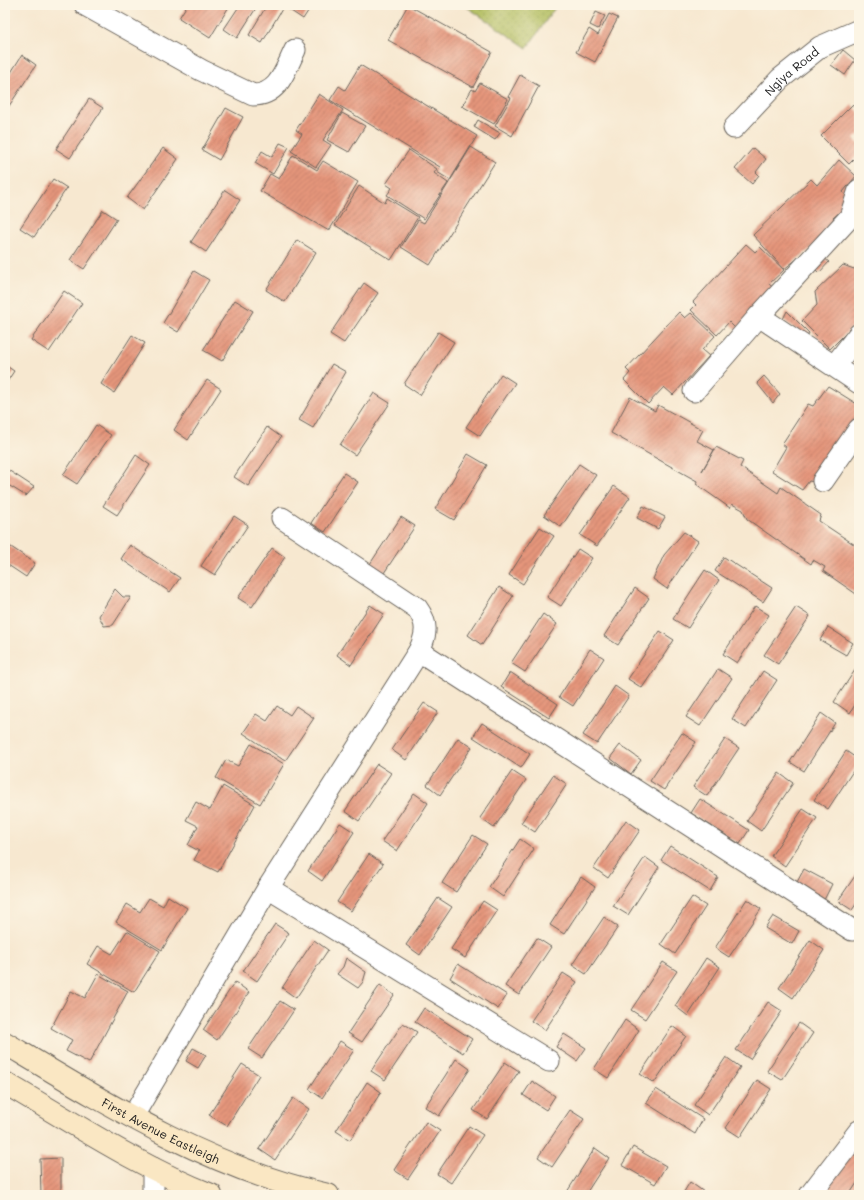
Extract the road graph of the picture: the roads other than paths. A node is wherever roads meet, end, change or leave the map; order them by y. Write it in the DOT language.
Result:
graph roads {
  1 [pos="86,5"];
  2 [pos="859,30"];
  3 [pos="295,50"];
  4 [pos="734,128"];
  5 [pos="858,199"];
  6 [pos="759,316"];
  7 [pos="859,334"];
  8 [pos="835,365"];
  9 [pos="859,383"];
  10 [pos="694,391"];
  11 [pos="859,429"];
  12 [pos="823,481"];
  13 [pos="282,518"];
  14 [pos="419,651"];
  15 [pos="268,888"];
  16 [pos="852,930"];
  17 [pos="5,1043"];
  18 [pos="549,1061"];
  19 [pos="5,1083"];
  20 [pos="132,1116"];
  21 [pos="859,1130"];
  22 [pos="153,1168"];
  23 [pos="153,1195"];
  24 [pos="211,1195"];
  25 [pos="328,1195"];
  26 [pos="810,1195"];
  1 -- 3 [label="street"];
  2 -- 4 [label="street, Ngiya Road"];
  5 -- 6 [label="street"];
  6 -- 8 [label="street"];
  6 -- 10 [label="street"];
  7 -- 8 [label="street"];
  8 -- 9 [label="street"];
  11 -- 12 [label="street"];
  13 -- 14 [label="street"];
  14 -- 15 [label="street"];
  14 -- 16 [label="street"];
  15 -- 18 [label="street"];
  15 -- 20 [label="street"];
  17 -- 20 [label="main road, First Avenue Eastleigh"];
  19 -- 22 [label="main road"];
  20 -- 25 [label="main road, First Avenue Eastleigh"];
  21 -- 26 [label="street"];
  22 -- 23 [label="street"];
  22 -- 24 [label="main road"];
}
